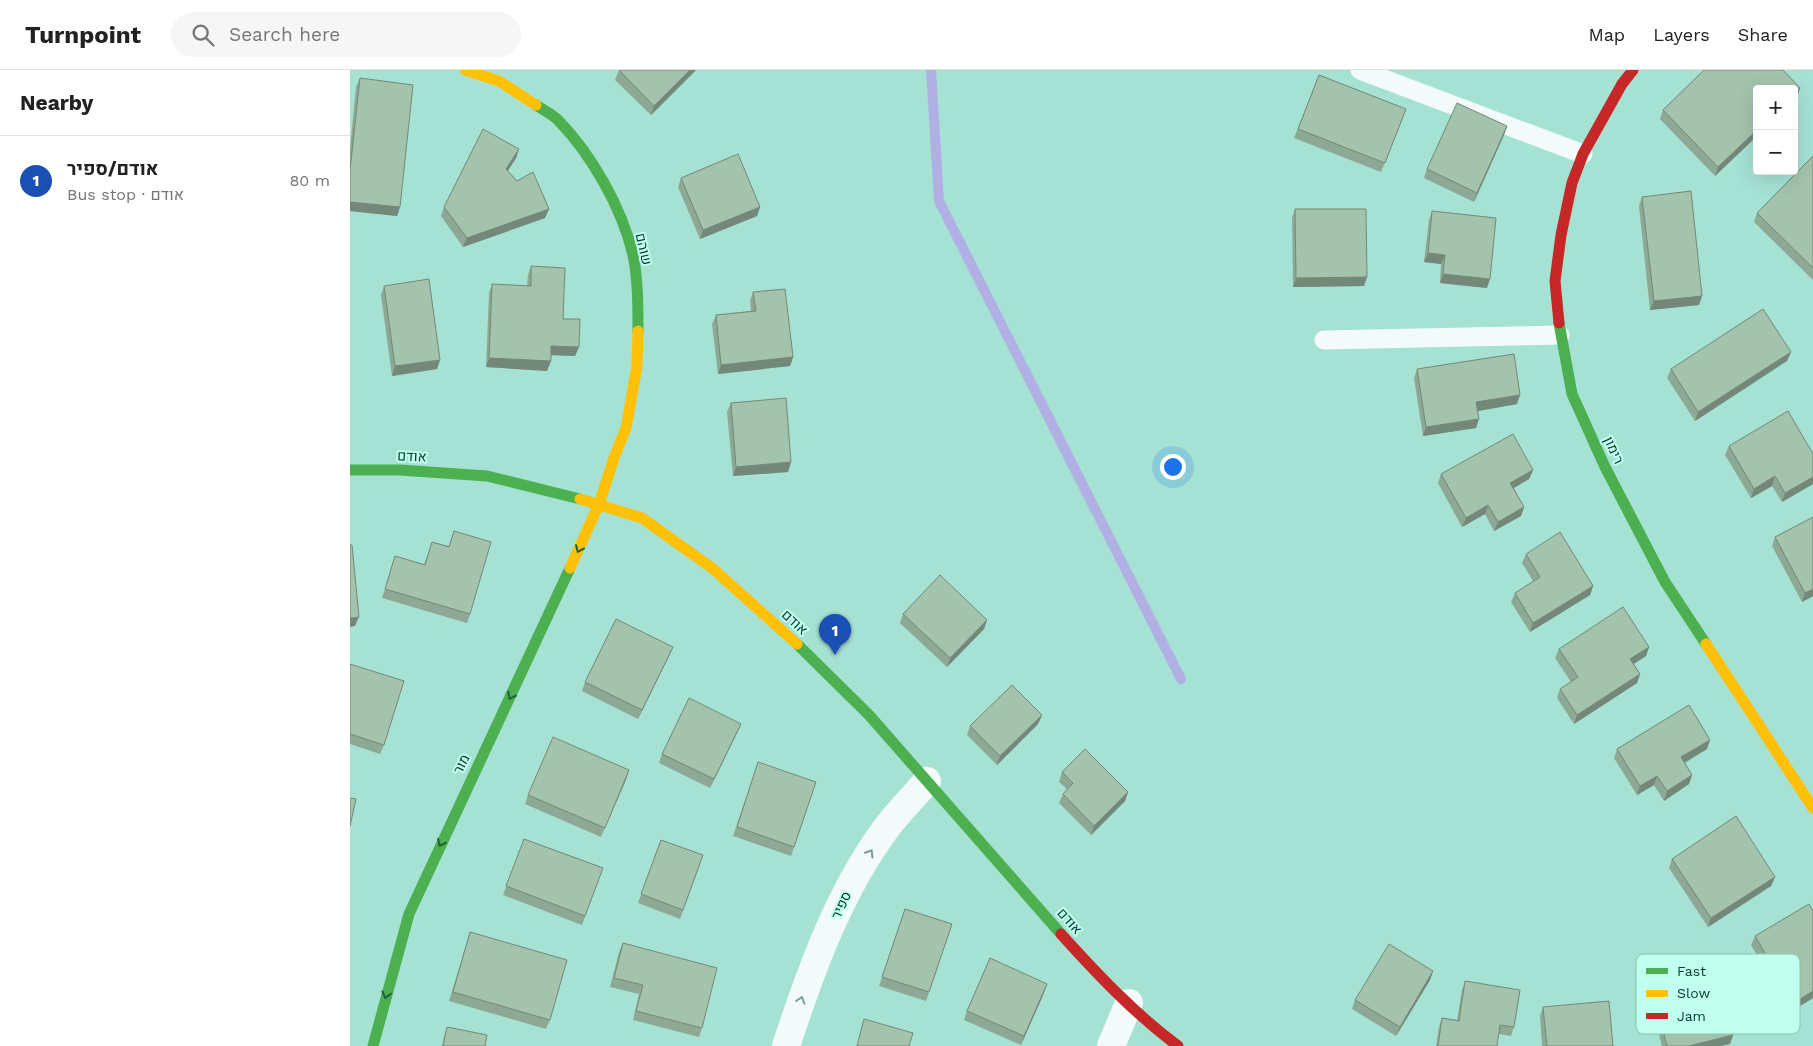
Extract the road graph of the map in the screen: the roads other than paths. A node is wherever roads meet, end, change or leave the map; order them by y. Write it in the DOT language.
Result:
graph roads {
  1 [pos="465,70"];
  2 [pos="1360,70"];
  3 [pos="1633,70"];
  4 [pos="1583,154"];
  5 [pos="1560,335"];
  6 [pos="1324,340"];
  7 [pos="350,470"];
  8 [pos="599,504"];
  9 [pos="927,781"];
  10 [pos="1813,808"];
  11 [pos="1129,1003"];
  12 [pos="373,1046"];
  13 [pos="786,1046"];
  14 [pos="1111,1046"];
  15 [pos="1178,1046"];
  1 -- 8 [label="street, שוהם"];
  2 -- 4 [label="lane"];
  3 -- 4 [label="street, רימון"];
  4 -- 5 [label="street, רימון"];
  5 -- 6 [label="lane"];
  5 -- 10 [label="street, רימון"];
  7 -- 8 [label="street, אודם"];
  8 -- 9 [label="street, אודם"];
  8 -- 12 [label="street, מור, one-way"];
  9 -- 11 [label="street, אודם"];
  13 -- 9 [label="street, ספיר, one-way"];
  11 -- 14 [label="street"];
  11 -- 15 [label="street, אודם"];
}
